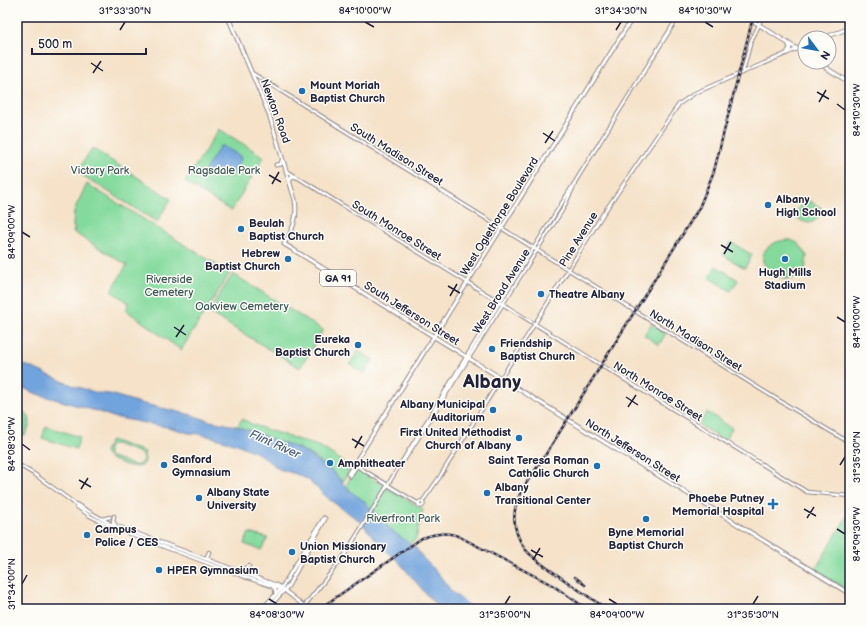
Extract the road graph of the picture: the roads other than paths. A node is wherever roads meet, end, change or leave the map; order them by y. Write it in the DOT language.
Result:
graph roads {
  1 [pos="228,17"];
  2 [pos="633,17"];
  3 [pos="678,17"];
  4 [pos="746,17"];
  5 [pos="760,17"];
  6 [pos="753,21"];
  7 [pos="759,25"];
  8 [pos="850,28"];
  9 [pos="837,33"];
  10 [pos="788,43"];
  11 [pos="797,49"];
  12 [pos="786,53"];
  13 [pos="830,70"];
  14 [pos="743,72"];
  15 [pos="252,73"];
  16 [pos="850,83"];
  17 [pos="282,158"];
  18 [pos="276,165"];
  19 [pos="286,171"];
  20 [pos="296,177"];
  21 [pos="289,181"];
  22 [pos="501,229"];
  23 [pos="284,244"];
  24 [pos="535,250"];
  25 [pos="568,270"];
  26 [pos="468,283"];
  27 [pos="501,304"];
  28 [pos="534,324"];
  29 [pos="434,338"];
  30 [pos="467,358"];
  31 [pos="500,379"];
  32 [pos="850,443"];
  33 [pos="17,464"];
  34 [pos="355,465"];
  35 [pos="349,475"];
  36 [pos="387,486"];
  37 [pos="850,496"];
  38 [pos="74,503"];
  39 [pos="114,516"];
  40 [pos="110,517"];
  41 [pos="101,519"];
  42 [pos="116,526"];
  43 [pos="150,540"];
  44 [pos="162,545"];
  45 [pos="308,546"];
  46 [pos="209,552"];
  47 [pos="212,562"];
  48 [pos="301,564"];
  49 [pos="249,566"];
  50 [pos="235,570"];
  51 [pos="273,587"];
  52 [pos="283,590"];
  53 [pos="850,594"];
  54 [pos="275,595"];
  55 [pos="304,606"];
  56 [pos="262,609"];
  57 [pos="267,609"];
  58 [pos="302,609"];
  1 -- 15 [label="main road, Newton Road / GA 91"];
  2 -- 22 [label="main road, West Oglethorpe Boulevard"];
  3 -- 24 [label="main road, West Broad Avenue"];
  4 -- 6 [label="main road"];
  5 -- 6 [label="main road"];
  5 -- 7 [label="main road"];
  6 -- 7 [label="main road"];
  7 -- 10 [label="main road"];
  7 -- 14 [label="main road"];
  8 -- 9 [label="main road"];
  10 -- 11 [label="main road"];
  10 -- 12 [label="main road"];
  11 -- 12 [label="main road, Pine Avenue"];
  12 -- 14 [label="main road, Pine Avenue"];
  13 -- 16 [label="main road"];
  14 -- 25 [label="main road, Pine Avenue"];
  15 -- 17 [label="main road, Newton Road / GA 91"];
  15 -- 22 [label="main road, South Madison Street"];
  17 -- 18 [label="main road"];
  17 -- 19 [label="main road, Newton Road / GA 91"];
  19 -- 20 [label="main road, South Monroe Street"];
  19 -- 21 [label="main road, Newton Road / GA 91"];
  20 -- 21 [label="main road"];
  20 -- 26 [label="main road, South Monroe Street"];
  21 -- 23 [label="main road, Newton Road / GA 91"];
  22 -- 24 [label="main road, South Madison Street"];
  22 -- 26 [label="main road, West Oglethorpe Boulevard"];
  23 -- 29 [label="main road, South Jefferson Street / GA 91"];
  24 -- 25 [label="main road, North Madison Street"];
  24 -- 27 [label="main road, West Broad Avenue"];
  25 -- 28 [label="main road, Pine Avenue"];
  25 -- 32 [label="main road, North Madison Street"];
  26 -- 27 [label="main road, South Monroe Street"];
  26 -- 29 [label="main road, West Oglethorpe Boulevard"];
  27 -- 28 [label="main road, North Monroe Street"];
  27 -- 30 [label="main road, West Broad Avenue"];
  28 -- 31 [label="main road, Pine Avenue"];
  28 -- 37 [label="main road, North Monroe Street"];
  29 -- 30 [label="main road, South Jefferson Street / GA 91"];
  29 -- 34 [label="main road, West Oglethorpe Boulevard"];
  30 -- 31 [label="main road, North Jefferson Street / GA 91"];
  30 -- 36 [label="main road, West Broad Avenue"];
  31 -- 36 [label="main road, Pine Avenue"];
  31 -- 53 [label="main road, North Jefferson Street / GA 91"];
  33 -- 38 [label="main road"];
  34 -- 35 [label="main road, West Oglethorpe Boulevard"];
  34 -- 36 [label="main road"];
  36 -- 55 [label="main road, West Broad Avenue"];
  38 -- 41 [label="main road"];
  38 -- 43 [label="main road"];
  39 -- 42 [label="main road"];
  40 -- 41 [label="main road"];
  41 -- 42 [label="main road"];
  42 -- 43 [label="main road"];
  43 -- 44 [label="main road"];
  44 -- 47 [label="main road"];
  44 -- 51 [label="main road"];
  45 -- 48 [label="main road"];
  45 -- 48 [label="main road"];
  45 -- 52 [label="main road"];
  46 -- 47 [label="main road"];
  47 -- 50 [label="main road"];
  48 -- 52 [label="main road"];
  49 -- 50 [label="main road"];
  50 -- 52 [label="main road"];
  51 -- 52 [label="main road"];
  51 -- 54 [label="main road"];
  52 -- 54 [label="main road"];
  52 -- 55 [label="main road"];
  52 -- 57 [label="main road"];
  54 -- 56 [label="main road"];
  55 -- 58 [label="main road, West Broad Avenue"];
}
